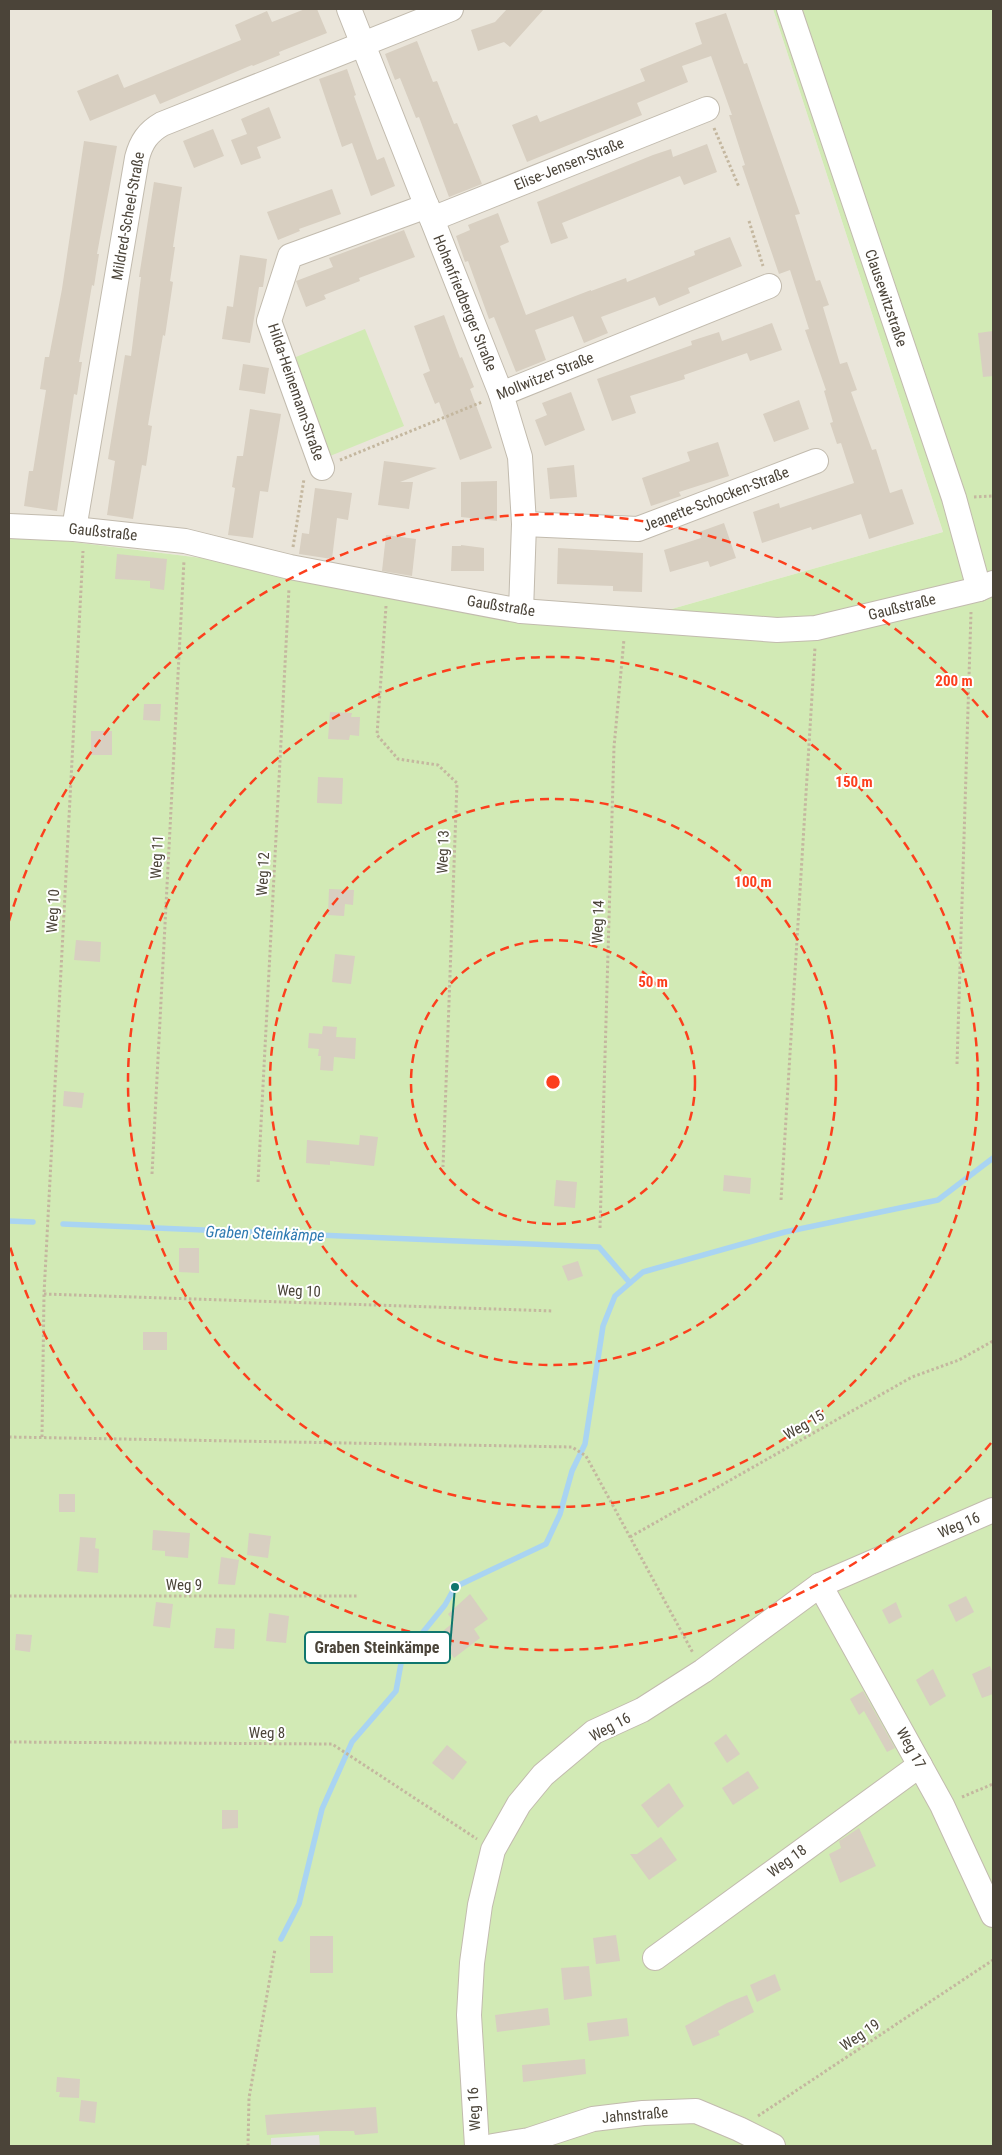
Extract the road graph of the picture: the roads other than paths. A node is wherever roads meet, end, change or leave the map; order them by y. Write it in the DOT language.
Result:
graph roads {
  1 [pos="348,9"];
  2 [pos="451,9"];
  3 [pos="789,9"];
  4 [pos="363,45"];
  5 [pos="706,108"];
  6 [pos="430,213"];
  7 [pos="769,286"];
  8 [pos="502,394"];
  9 [pos="816,461"];
  10 [pos="322,468"];
  11 [pos="524,524"];
  12 [pos="9,526"];
  13 [pos="79,529"];
  14 [pos="981,587"];
  15 [pos="521,610"];
  16 [pos="993,1510"];
  17 [pos="820,1585"];
  18 [pos="920,1765"];
  19 [pos="993,1915"];
  20 [pos="655,1958"];
  21 [pos="477,2146"];
  22 [pos="493,2146"];
  23 [pos="773,2146"];
  1 -- 4 [label="street, Hohenfriedberger Straße"];
  2 -- 4 [label="street, Mildred-Scheel-Straße"];
  3 -- 14 [label="street, Clausewitzstraße"];
  4 -- 6 [label="street, Hohenfriedberger Straße"];
  4 -- 13 [label="street, Mildred-Scheel-Straße"];
  5 -- 6 [label="street, Elise-Jensen-Straße"];
  6 -- 8 [label="street, Hohenfriedberger Straße"];
  6 -- 10 [label="street, Hilda-Heinemann-Straße"];
  7 -- 8 [label="street, Mollwitzer Straße"];
  8 -- 11 [label="street, Hohenfriedberger Straße"];
  9 -- 11 [label="street, Jeanette-Schocken-Straße"];
  11 -- 15 [label="street, Hohenfriedberger Straße"];
  12 -- 13 [label="street, Gaußstraße"];
  13 -- 15 [label="street, Gaußstraße"];
  14 -- 15 [label="street, Gaußstraße"];
  16 -- 17 [label="street, Weg 16"];
  17 -- 18 [label="street, Weg 17"];
  17 -- 21 [label="street, Weg 16"];
  18 -- 19 [label="street, Weg 17"];
  18 -- 20 [label="street, Weg 18"];
  22 -- 23 [label="street, Jahnstraße"];
}
